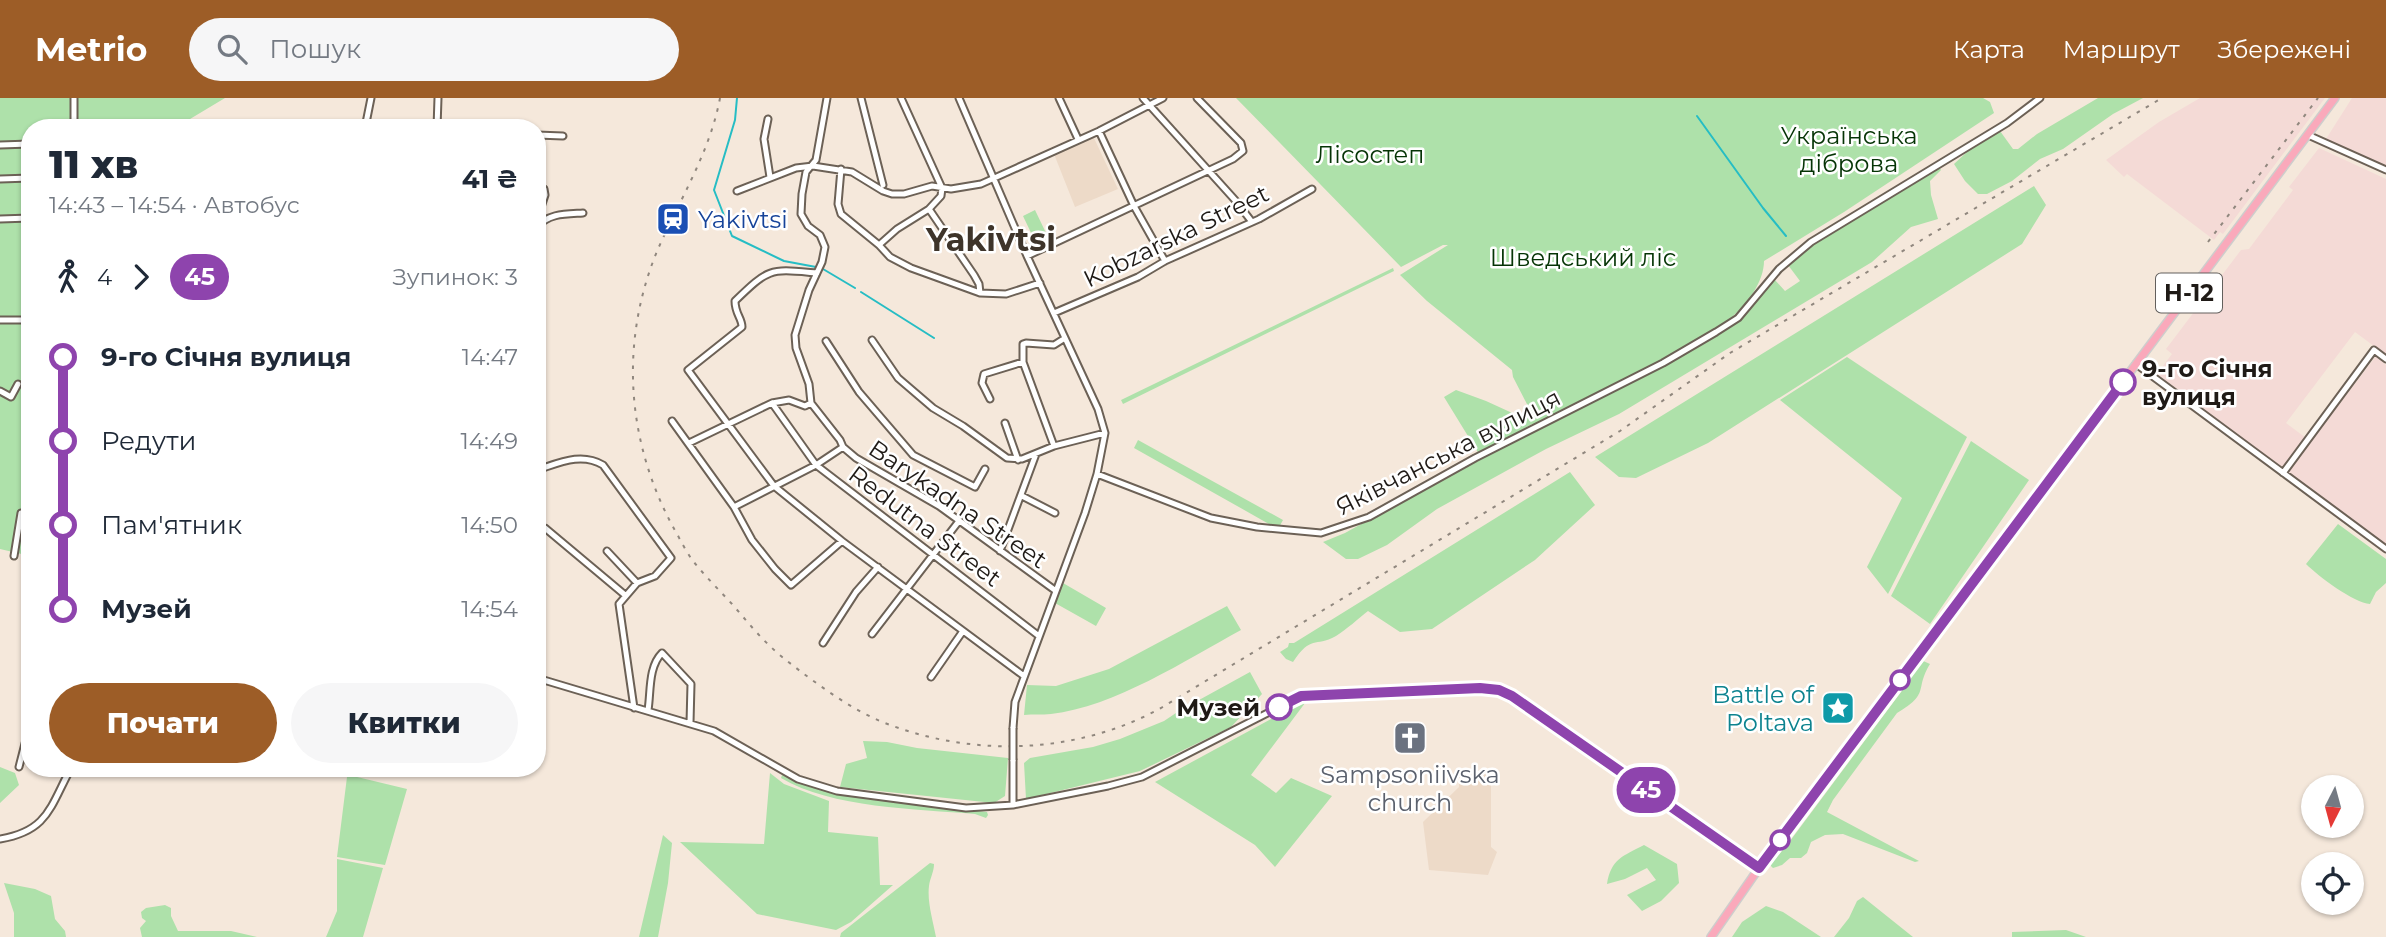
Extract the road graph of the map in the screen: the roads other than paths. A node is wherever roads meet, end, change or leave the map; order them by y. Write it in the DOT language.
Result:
graph roads {
  1 [pos="74,98"];
  2 [pos="372,98"];
  3 [pos="438,98"];
  4 [pos="827,98"];
  5 [pos="861,98"];
  6 [pos="901,98"];
  7 [pos="959,98"];
  8 [pos="1059,98"];
  9 [pos="1143,98"];
  10 [pos="1163,98"];
  11 [pos="1197,98"];
  12 [pos="2040,98"];
  13 [pos="2335,98"];
  14 [pos="1149,104"];
  15 [pos="768,118"];
  16 [pos="74,119"];
  17 [pos="367,119"];
  18 [pos="437,119"];
  19 [pos="1099,131"];
  20 [pos="546,135"];
  21 [pos="2308,135"];
  22 [pos="564,136"];
  23 [pos="1078,139"];
  24 [pos="0,145"];
  25 [pos="21,145"];
  26 [pos="813,166"];
  27 [pos="841,169"];
  28 [pos="2386,170"];
  29 [pos="1207,171"];
  30 [pos="770,177"];
  31 [pos="21,178"];
  32 [pos="993,178"];
  33 [pos="0,179"];
  34 [pos="883,185"];
  35 [pos="942,188"];
  36 [pos="1311,189"];
  37 [pos="737,191"];
  38 [pos="1134,206"];
  39 [pos="929,209"];
  40 [pos="583,214"];
  41 [pos="21,218"];
  42 [pos="0,219"];
  43 [pos="546,219"];
  44 [pos="1252,222"];
  45 [pos="879,245"];
  46 [pos="1027,256"];
  47 [pos="1165,261"];
  48 [pos="817,273"];
  49 [pos="1040,283"];
  50 [pos="980,293"];
  51 [pos="1054,313"];
  52 [pos="0,320"];
  53 [pos="21,320"];
  54 [pos="1065,338"];
  55 [pos="872,340"];
  56 [pos="826,341"];
  57 [pos="2386,359"];
  58 [pos="1023,362"];
  59 [pos="2136,364"];
  60 [pos="18,384"];
  61 [pos="0,391"];
  62 [pos="990,399"];
  63 [pos="772,402"];
  64 [pos="811,403"];
  65 [pos="672,421"];
  66 [pos="1005,423"];
  67 [pos="727,424"];
  68 [pos="1105,433"];
  69 [pos="689,443"];
  70 [pos="1054,446"];
  71 [pos="843,447"];
  72 [pos="1036,454"];
  73 [pos="1018,460"];
  74 [pos="816,465"];
  75 [pos="546,467"];
  76 [pos="985,469"];
  77 [pos="2283,473"];
  78 [pos="1097,474"];
  79 [pos="774,486"];
  80 [pos="1022,496"];
  81 [pos="734,507"];
  82 [pos="21,513"];
  83 [pos="1055,513"];
  84 [pos="959,521"];
  85 [pos="546,529"];
  86 [pos="842,541"];
  87 [pos="2386,549"];
  88 [pos="607,551"];
  89 [pos="1000,551"];
  90 [pos="932,553"];
  91 [pos="14,556"];
  92 [pos="878,567"];
  93 [pos="637,583"];
  94 [pos="907,588"];
  95 [pos="1056,591"];
  96 [pos="625,594"];
  97 [pos="963,631"];
  98 [pos="872,634"];
  99 [pos="1039,636"];
  100 [pos="823,643"];
  101 [pos="1024,676"];
  102 [pos="931,677"];
  103 [pos="546,681"];
  104 [pos="634,708"];
  105 [pos="648,710"];
  106 [pos="690,723"];
  107 [pos="21,759"];
  108 [pos="19,767"];
  109 [pos="66,777"];
  110 [pos="1013,805"];
  111 [pos="0,839"];
  112 [pos="1759,868"];
  113 [pos="1711,937"];
  1 -- 16 [label="street"];
  2 -- 17 [label="street"];
  3 -- 18 [label="street"];
  4 -- 26 [label="street, Barykadna Street"];
  5 -- 34 [label="street"];
  6 -- 35 [label="street"];
  7 -- 32 [label="street"];
  8 -- 23 [label="street"];
  9 -- 14 [label="street"];
  10 -- 14 [label="street"];
  11 -- 29 [label="street"];
  12 -- 78 [label="street, Яківчанська вулиця"];
  13 -- 21 [label="main road, Н-12"];
  14 -- 19 [label="street"];
  14 -- 29 [label="street"];
  15 -- 30 [label="street"];
  19 -- 23 [label="street"];
  19 -- 38 [label="street"];
  20 -- 22 [label="street"];
  21 -- 28 [label="street"];
  21 -- 59 [label="main road, Н-12"];
  23 -- 32 [label="street"];
  24 -- 25 [label="street"];
  26 -- 27 [label="street"];
  26 -- 30 [label="street"];
  26 -- 48 [label="street, Barykadna Street"];
  27 -- 35 [label="street"];
  27 -- 45 [label="street"];
  29 -- 38 [label="street"];
  29 -- 44 [label="street"];
  30 -- 37 [label="street"];
  31 -- 33 [label="street"];
  32 -- 35 [label="street"];
  32 -- 46 [label="street"];
  35 -- 39 [label="street"];
  36 -- 44 [label="street, Kobzarska Street"];
  38 -- 46 [label="street"];
  38 -- 47 [label="street"];
  39 -- 45 [label="street"];
  39 -- 50 [label="street"];
  40 -- 43 [label="street"];
  41 -- 42 [label="street"];
  44 -- 47 [label="street, Kobzarska Street"];
  45 -- 50 [label="street"];
  46 -- 49 [label="street"];
  47 -- 51 [label="street, Kobzarska Street"];
  48 -- 64 [label="street, Barykadna Street"];
  48 -- 67 [label="street"];
  49 -- 50 [label="street"];
  49 -- 51 [label="street"];
  51 -- 54 [label="street"];
  52 -- 53 [label="street"];
  54 -- 58 [label="street"];
  54 -- 68 [label="street"];
  55 -- 73 [label="street"];
  56 -- 76 [label="street"];
  57 -- 77 [label="street"];
  58 -- 62 [label="street"];
  58 -- 70 [label="street"];
  59 -- 77 [label="street"];
  59 -- 112 [label="main road, Н-12"];
  60 -- 61 [label="street"];
  63 -- 64 [label="street"];
  63 -- 67 [label="street"];
  63 -- 74 [label="street, Redutna Street"];
  64 -- 71 [label="street, Barykadna Street"];
  65 -- 69 [label="street"];
  66 -- 73 [label="street"];
  67 -- 69 [label="street"];
  67 -- 79 [label="street"];
  68 -- 70 [label="street"];
  68 -- 78 [label="street"];
  69 -- 81 [label="street"];
  70 -- 72 [label="street"];
  71 -- 74 [label="street"];
  71 -- 84 [label="street, Barykadna Street"];
  72 -- 73 [label="street"];
  72 -- 80 [label="street"];
  74 -- 79 [label="street"];
  74 -- 90 [label="street, Redutna Street"];
  75 -- 93 [label="street"];
  77 -- 87 [label="street"];
  78 -- 95 [label="street"];
  79 -- 81 [label="street"];
  79 -- 86 [label="street"];
  80 -- 83 [label="street"];
  80 -- 89 [label="street"];
  81 -- 86 [label="street"];
  82 -- 91 [label="street"];
  84 -- 89 [label="street, Barykadna Street"];
  84 -- 90 [label="street"];
  85 -- 96 [label="street"];
  86 -- 92 [label="street"];
  88 -- 93 [label="street"];
  89 -- 95 [label="street, Barykadna Street"];
  90 -- 94 [label="street"];
  90 -- 99 [label="street, Redutna Street"];
  92 -- 94 [label="street"];
  92 -- 100 [label="street"];
  93 -- 96 [label="street"];
  94 -- 97 [label="street"];
  94 -- 98 [label="street"];
  95 -- 99 [label="street"];
  96 -- 104 [label="street"];
  97 -- 101 [label="street"];
  97 -- 102 [label="street"];
  99 -- 101 [label="street"];
  101 -- 110 [label="street, bridge"];
  103 -- 104 [label="street"];
  104 -- 105 [label="street"];
  105 -- 106 [label="street"];
  105 -- 106 [label="street"];
  106 -- 110 [label="street"];
  107 -- 108 [label="street"];
  109 -- 111 [label="street"];
  110 -- 112 [label="street"];
  112 -- 113 [label="main road, Н-12"];
}
